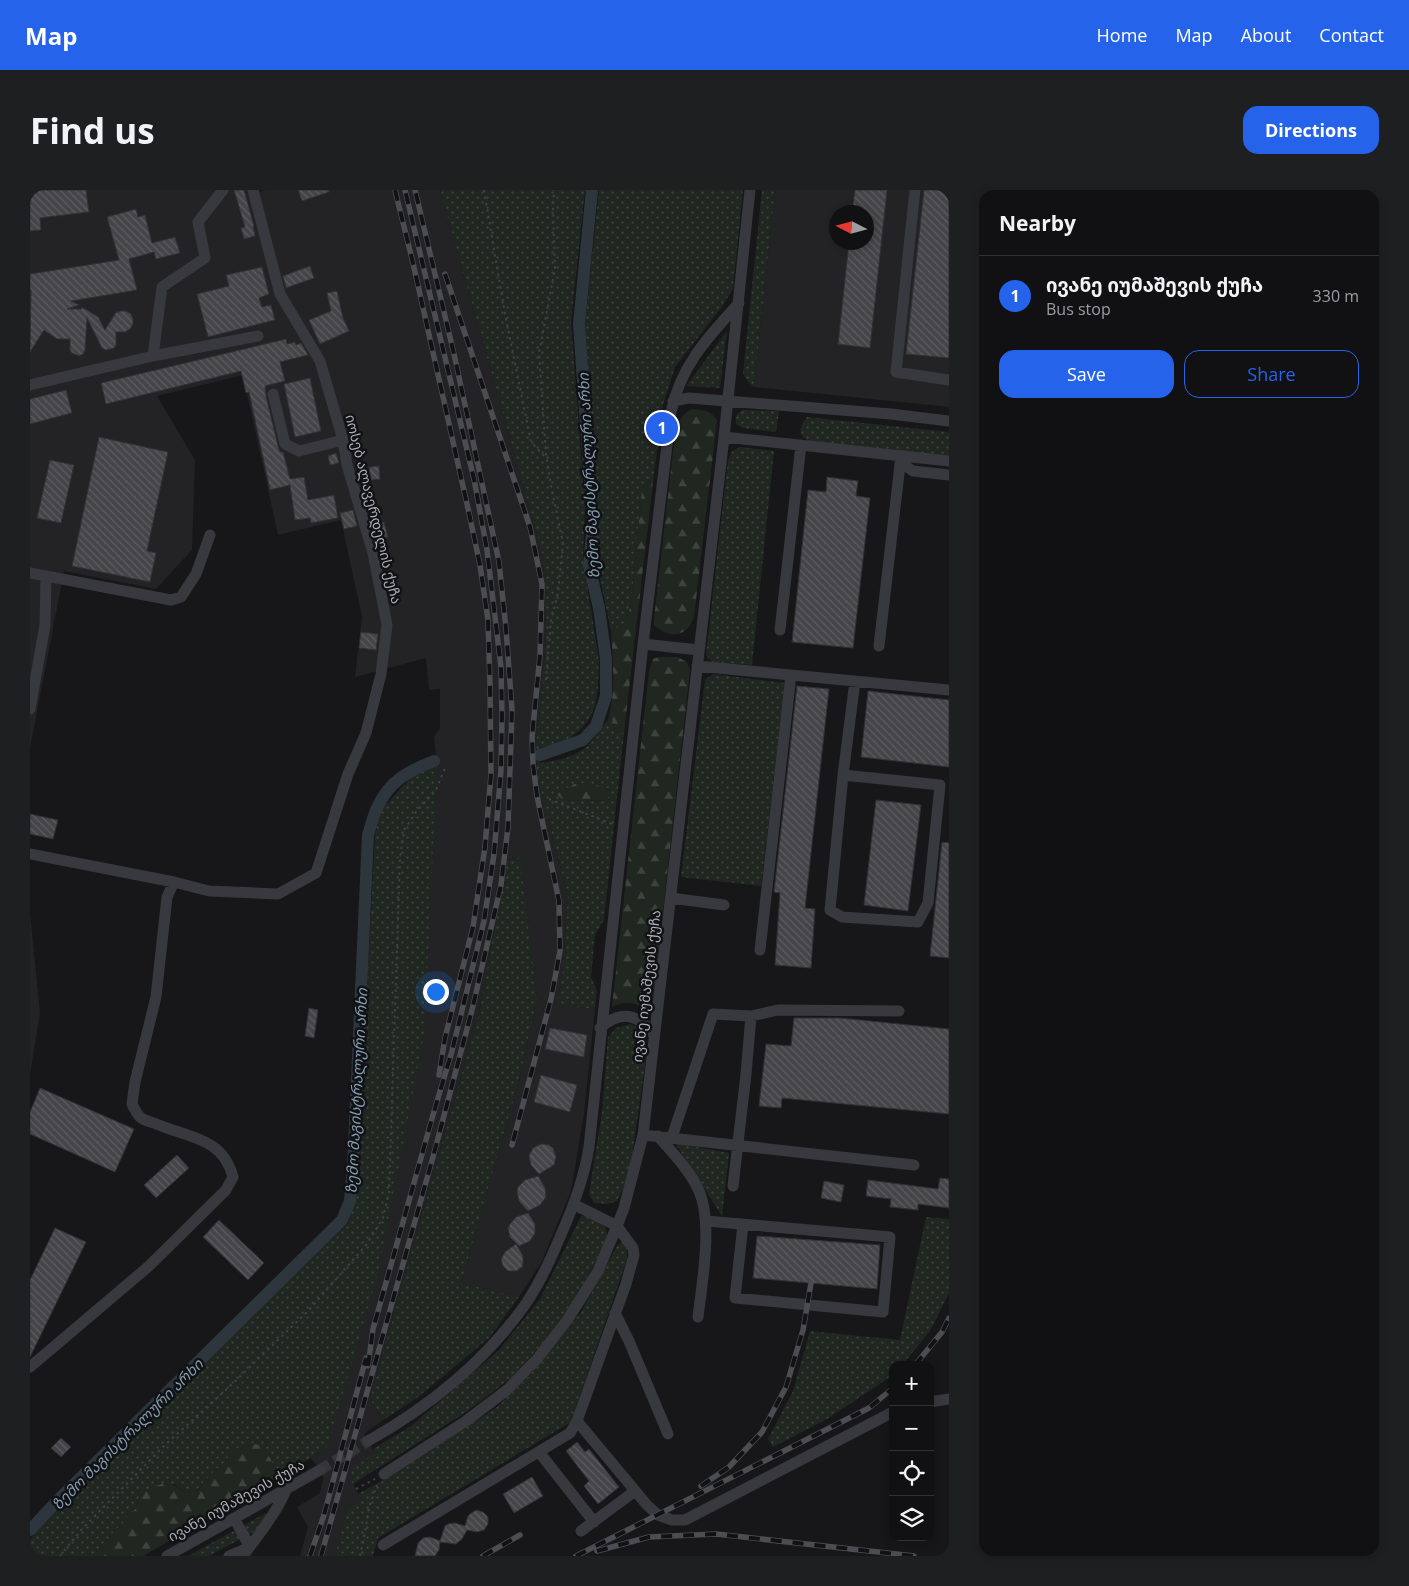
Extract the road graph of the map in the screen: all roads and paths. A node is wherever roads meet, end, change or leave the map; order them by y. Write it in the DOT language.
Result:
graph roads {
  1 [pos="223,190"];
  2 [pos="253,190"];
  3 [pos="484,190"];
  4 [pos="554,190"];
  5 [pos="750,190"];
  6 [pos="915,190"];
  7 [pos="739,303"];
  8 [pos="258,336"];
  9 [pos="153,356"];
  10 [pos="949,380"];
  11 [pos="30,385"];
  12 [pos="273,394"];
  13 [pos="728,400"];
  14 [pos="673,402"];
  15 [pos="949,420"];
  16 [pos="724,437"];
  17 [pos="342,440"];
  18 [pos="801,445"];
  19 [pos="547,459"];
  20 [pos="900,459"];
  21 [pos="949,461"];
  22 [pos="949,475"];
  23 [pos="210,536"];
  24 [pos="30,573"];
  25 [pos="46,576"];
  26 [pos="780,630"];
  27 [pos="643,644"];
  28 [pos="879,646"];
  29 [pos="698,650"];
  30 [pos="697,666"];
  31 [pos="791,675"];
  32 [pos="546,680"];
  33 [pos="855,681"];
  34 [pos="949,690"];
  35 [pos="30,709"];
  36 [pos="445,768"];
  37 [pos="843,775"];
  38 [pos="549,799"];
  39 [pos="623,828"];
  40 [pos="30,854"];
  41 [pos="174,882"];
  42 [pos="671,898"];
  43 [pos="724,906"];
  44 [pos="760,950"];
  45 [pos="899,1011"];
  46 [pos="751,1016"];
  47 [pos="600,1028"];
  48 [pos="654,1035"];
  49 [pos="643,1134"];
  50 [pos="658,1136"];
  51 [pos="672,1137"];
  52 [pos="737,1146"];
  53 [pos="914,1165"];
  54 [pos="732,1186"];
  55 [pos="574,1205"];
  56 [pos="706,1221"];
  57 [pos="744,1224"];
  58 [pos="617,1226"];
  59 [pos="615,1313"];
  60 [pos="698,1317"];
  61 [pos="30,1366"];
  62 [pos="949,1400"];
  63 [pos="934,1402"];
  64 [pos="889,1414"];
  65 [pos="577,1421"];
  66 [pos="668,1434"];
  67 [pos="368,1441"];
  68 [pos="540,1452"];
  69 [pos="320,1470"];
  70 [pos="384,1474"];
  71 [pos="287,1488"];
  72 [pos="356,1489"];
  73 [pos="635,1491"];
  74 [pos="234,1518"];
  75 [pos="594,1522"];
  76 [pos="581,1531"];
  77 [pos="383,1545"];
  78 [pos="246,1551"];
  79 [pos="60,1556"];
  80 [pos="167,1556"];
  81 [pos="229,1556"];
  82 [pos="360,1556"];
  1 -- 9 [label="street"];
  2 -- 17 [label="street, იოსებ ალავერდელის ქუჩა"];
  3 -- 19 [label="path"];
  4 -- 19 [label="path"];
  5 -- 7 [label="street, ივანე იუმაშევის ქუჩა"];
  6 -- 10 [label="street"];
  7 -- 13 [label="street, ივანე იუმაშევის ქუჩა"];
  7 -- 14 [label="street"];
  8 -- 9 [label="street"];
  9 -- 11 [label="street"];
  12 -- 17 [label="street"];
  13 -- 14 [label="street"];
  13 -- 15 [label="street"];
  13 -- 16 [label="street, ივანე იუმაშევის ქუჩა"];
  14 -- 27 [label="street"];
  16 -- 18 [label="street"];
  16 -- 29 [label="street, ივანე იუმაშევის ქუჩა"];
  17 -- 41 [label="street, იოსებ ალავერდელის ქუჩა"];
  18 -- 20 [label="street"];
  18 -- 26 [label="street"];
  19 -- 32 [label="path"];
  20 -- 21 [label="street"];
  20 -- 22 [label="street"];
  20 -- 28 [label="street"];
  23 -- 25 [label="street"];
  24 -- 25 [label="street"];
  25 -- 35 [label="street"];
  27 -- 29 [label="street"];
  27 -- 39 [label="street"];
  29 -- 30 [label="street, ივანე იუმაშევის ქუჩა"];
  30 -- 31 [label="street"];
  30 -- 42 [label="street, ივანე იუმაშევის ქუჩა"];
  31 -- 33 [label="street"];
  31 -- 44 [label="street"];
  33 -- 34 [label="street"];
  33 -- 37 [label="street"];
  36 -- 79 [label="path"];
  37 -- 37 [label="street"];
  38 -- 39 [label="path"];
  39 -- 47 [label="street"];
  40 -- 41 [label="street, იოსებ ალავერდელის ქუჩა"];
  41 -- 61 [label="street"];
  42 -- 43 [label="street"];
  42 -- 48 [label="street, ივანე იუმაშევის ქუჩა"];
  45 -- 46 [label="street"];
  46 -- 51 [label="street"];
  46 -- 52 [label="street"];
  47 -- 48 [label="street"];
  47 -- 55 [label="street"];
  48 -- 49 [label="street, ივანე იუმაშევის ქუჩა"];
  49 -- 50 [label="street"];
  49 -- 58 [label="street, ივანე იუმაშევის ქუჩა"];
  50 -- 51 [label="street"];
  50 -- 56 [label="street"];
  51 -- 52 [label="street"];
  52 -- 53 [label="street"];
  52 -- 54 [label="street"];
  55 -- 58 [label="street"];
  55 -- 67 [label="street"];
  56 -- 57 [label="street"];
  56 -- 60 [label="street"];
  57 -- 57 [label="street"];
  58 -- 59 [label="street"];
  58 -- 70 [label="street, ივანე იუმაშევის ქუჩა"];
  59 -- 65 [label="street"];
  59 -- 66 [label="street"];
  62 -- 63 [label="street"];
  64 -- 73 [label="street"];
  65 -- 68 [label="street"];
  65 -- 73 [label="street"];
  68 -- 75 [label="street"];
  68 -- 77 [label="street"];
  69 -- 71 [label="street, ივანე იუმაშევის ქუჩა"];
  70 -- 72 [label="path"];
  70 -- 82 [label="path"];
  71 -- 74 [label="street, ივანე იუმაშევის ქუჩა"];
  71 -- 78 [label="street"];
  73 -- 75 [label="street"];
  74 -- 78 [label="street"];
  74 -- 80 [label="street, ივანე იუმაშევის ქუჩა"];
  75 -- 76 [label="street"];
  78 -- 81 [label="street"];
}
